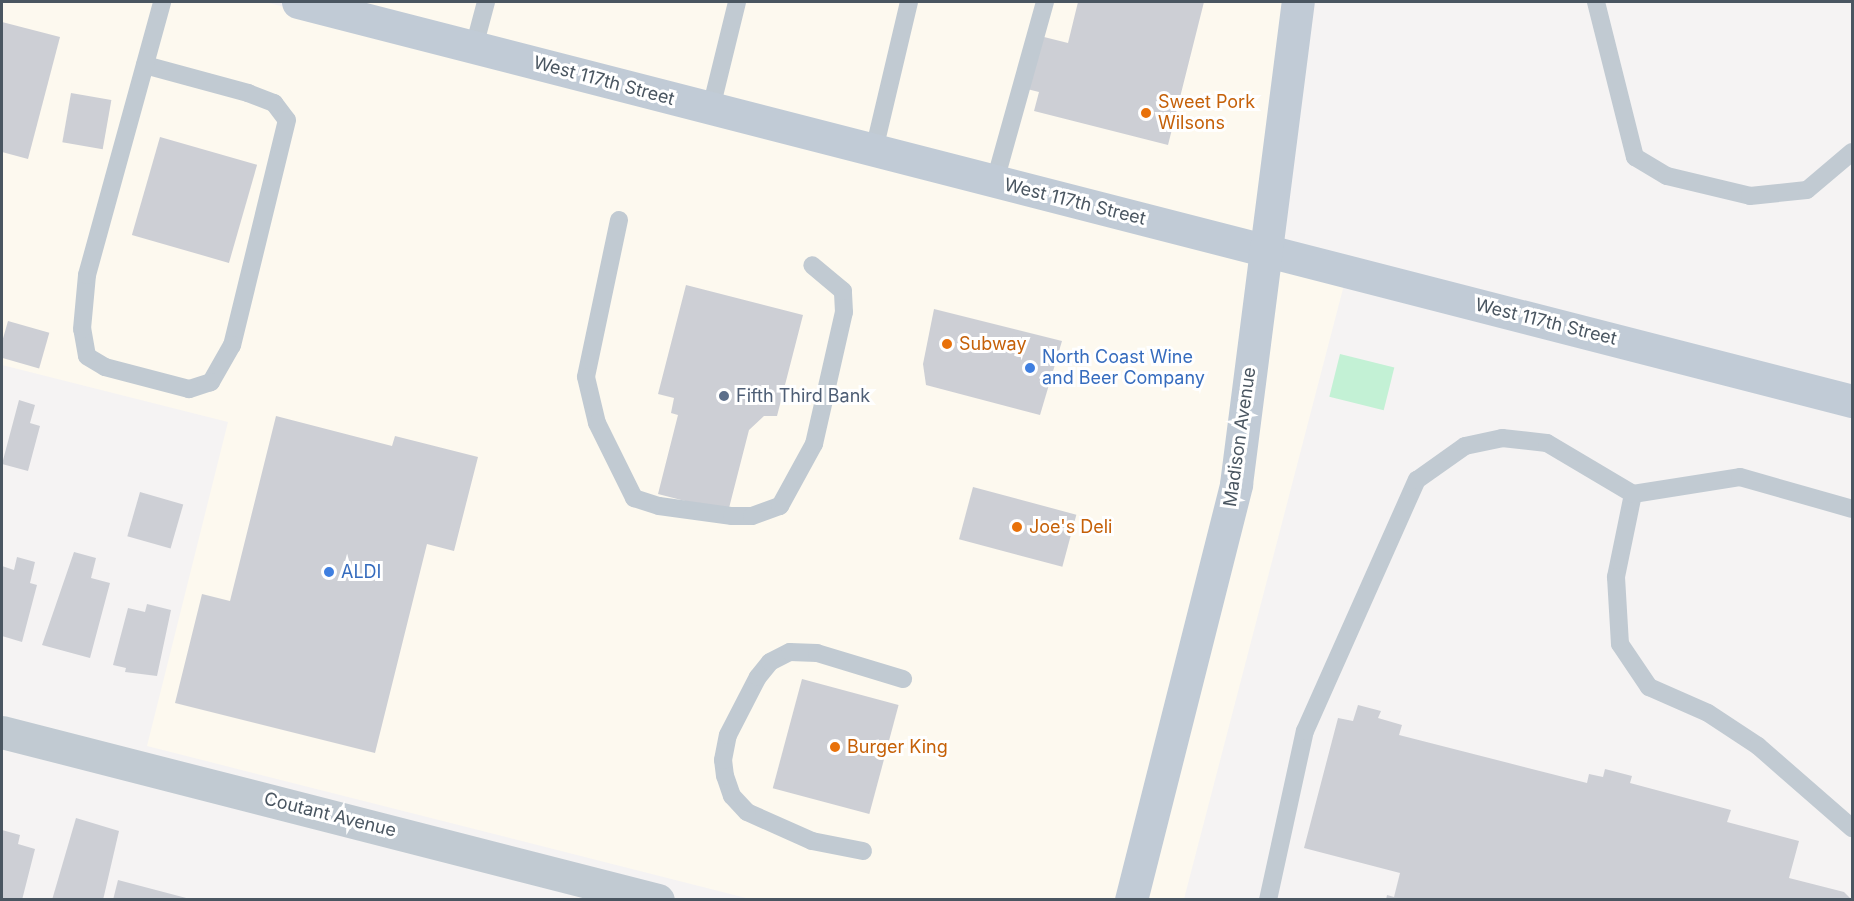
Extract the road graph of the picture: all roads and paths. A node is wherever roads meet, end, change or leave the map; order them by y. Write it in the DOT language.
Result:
graph roads {
  1 [pos="162,2"];
  2 [pos="298,2"];
  3 [pos="486,2"];
  4 [pos="737,2"];
  5 [pos="909,2"];
  6 [pos="1045,2"];
  7 [pos="1298,2"];
  8 [pos="1596,2"];
  9 [pos="360,9"];
  10 [pos="474,46"];
  11 [pos="145,65"];
  12 [pos="711,108"];
  13 [pos="874,150"];
  14 [pos="1852,152"];
  15 [pos="995,181"];
  16 [pos="619,220"];
  17 [pos="1265,250"];
  18 [pos="812,265"];
  19 [pos="1852,400"];
  20 [pos="1634,494"];
  21 [pos="1852,509"];
  22 [pos="903,679"];
  23 [pos="2,732"];
  24 [pos="1852,828"];
  25 [pos="863,850"];
  26 [pos="658,900"];
  27 [pos="1131,900"];
  28 [pos="1268,900"];
  1 -- 11 [label="lane"];
  2 -- 9 [label="main road, West 117th Street"];
  3 -- 10 [label="lane"];
  4 -- 12 [label="lane"];
  5 -- 13 [label="lane"];
  6 -- 15 [label="lane"];
  7 -- 17 [label="main road, Madison Avenue"];
  8 -- 14 [label="lane"];
  9 -- 10 [label="main road, West 117th Street"];
  10 -- 12 [label="main road, West 117th Street"];
  11 -- 11 [label="lane"];
  12 -- 13 [label="main road, West 117th Street"];
  13 -- 15 [label="main road, West 117th Street"];
  15 -- 17 [label="main road, West 117th Street"];
  16 -- 18 [label="lane"];
  17 -- 19 [label="main road, West 117th Street"];
  17 -- 27 [label="main road, Madison Avenue"];
  20 -- 21 [label="lane"];
  20 -- 24 [label="lane"];
  20 -- 28 [label="lane"];
  22 -- 25 [label="lane"];
  23 -- 26 [label="street, Coutant Avenue"];
}
